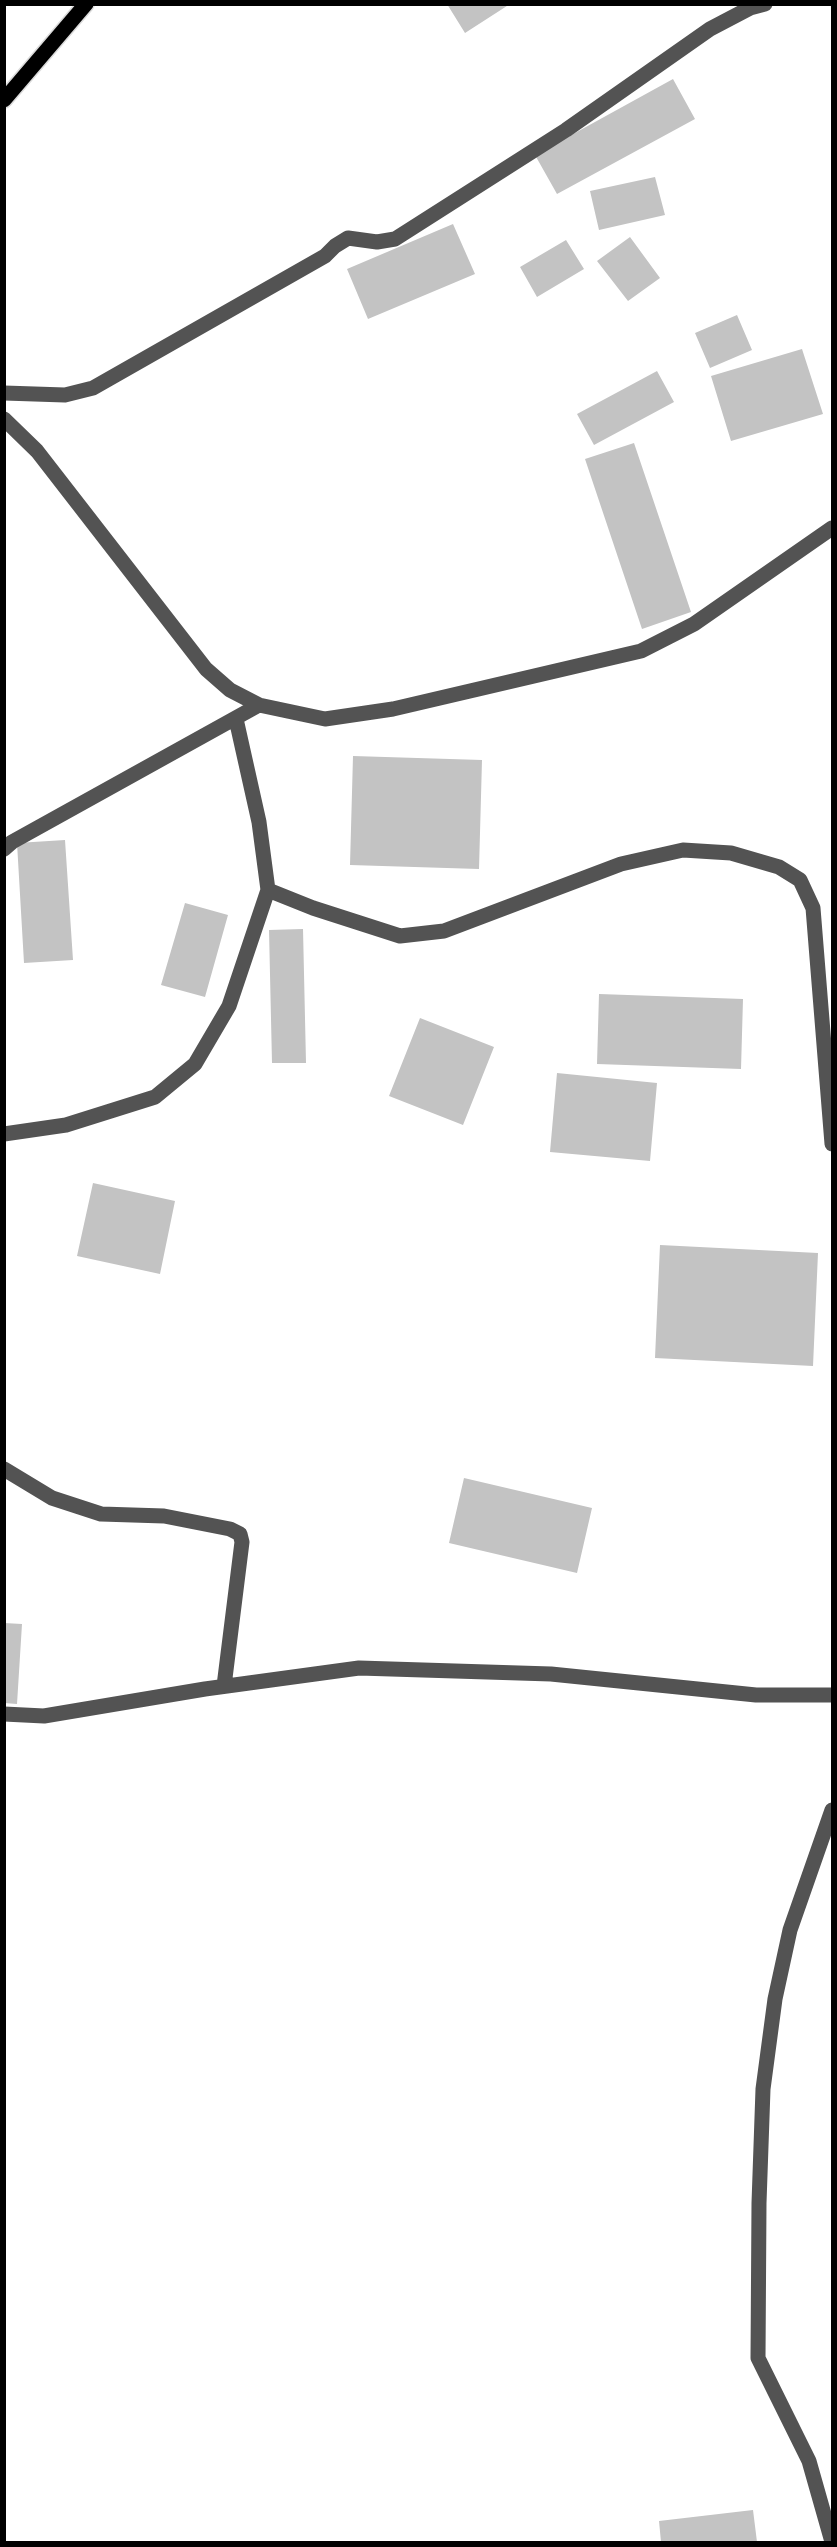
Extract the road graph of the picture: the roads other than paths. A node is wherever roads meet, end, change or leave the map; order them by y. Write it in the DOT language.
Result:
graph roads {
  1 [pos="86,4"];
  2 [pos="765,4"];
  3 [pos="4,100"];
  4 [pos="4,393"];
  5 [pos="4,419"];
  6 [pos="832,528"];
  7 [pos="259,705"];
  8 [pos="236,719"];
  9 [pos="4,849"];
  10 [pos="268,890"];
  11 [pos="4,1134"];
  12 [pos="832,1144"];
  13 [pos="4,1469"];
  14 [pos="224,1686"];
  15 [pos="832,1695"];
  16 [pos="4,1714"];
  17 [pos="832,1810"];
  18 [pos="832,2542"];
  1 -- 3 [label="main road"];
  2 -- 4 [label="street"];
  5 -- 7 [label="street"];
  6 -- 7 [label="street"];
  7 -- 8 [label="street"];
  8 -- 9 [label="street"];
  8 -- 10 [label="street"];
  10 -- 11 [label="street"];
  10 -- 12 [label="street"];
  13 -- 14 [label="street"];
  14 -- 15 [label="street"];
  14 -- 16 [label="street"];
  17 -- 18 [label="street"];
}
